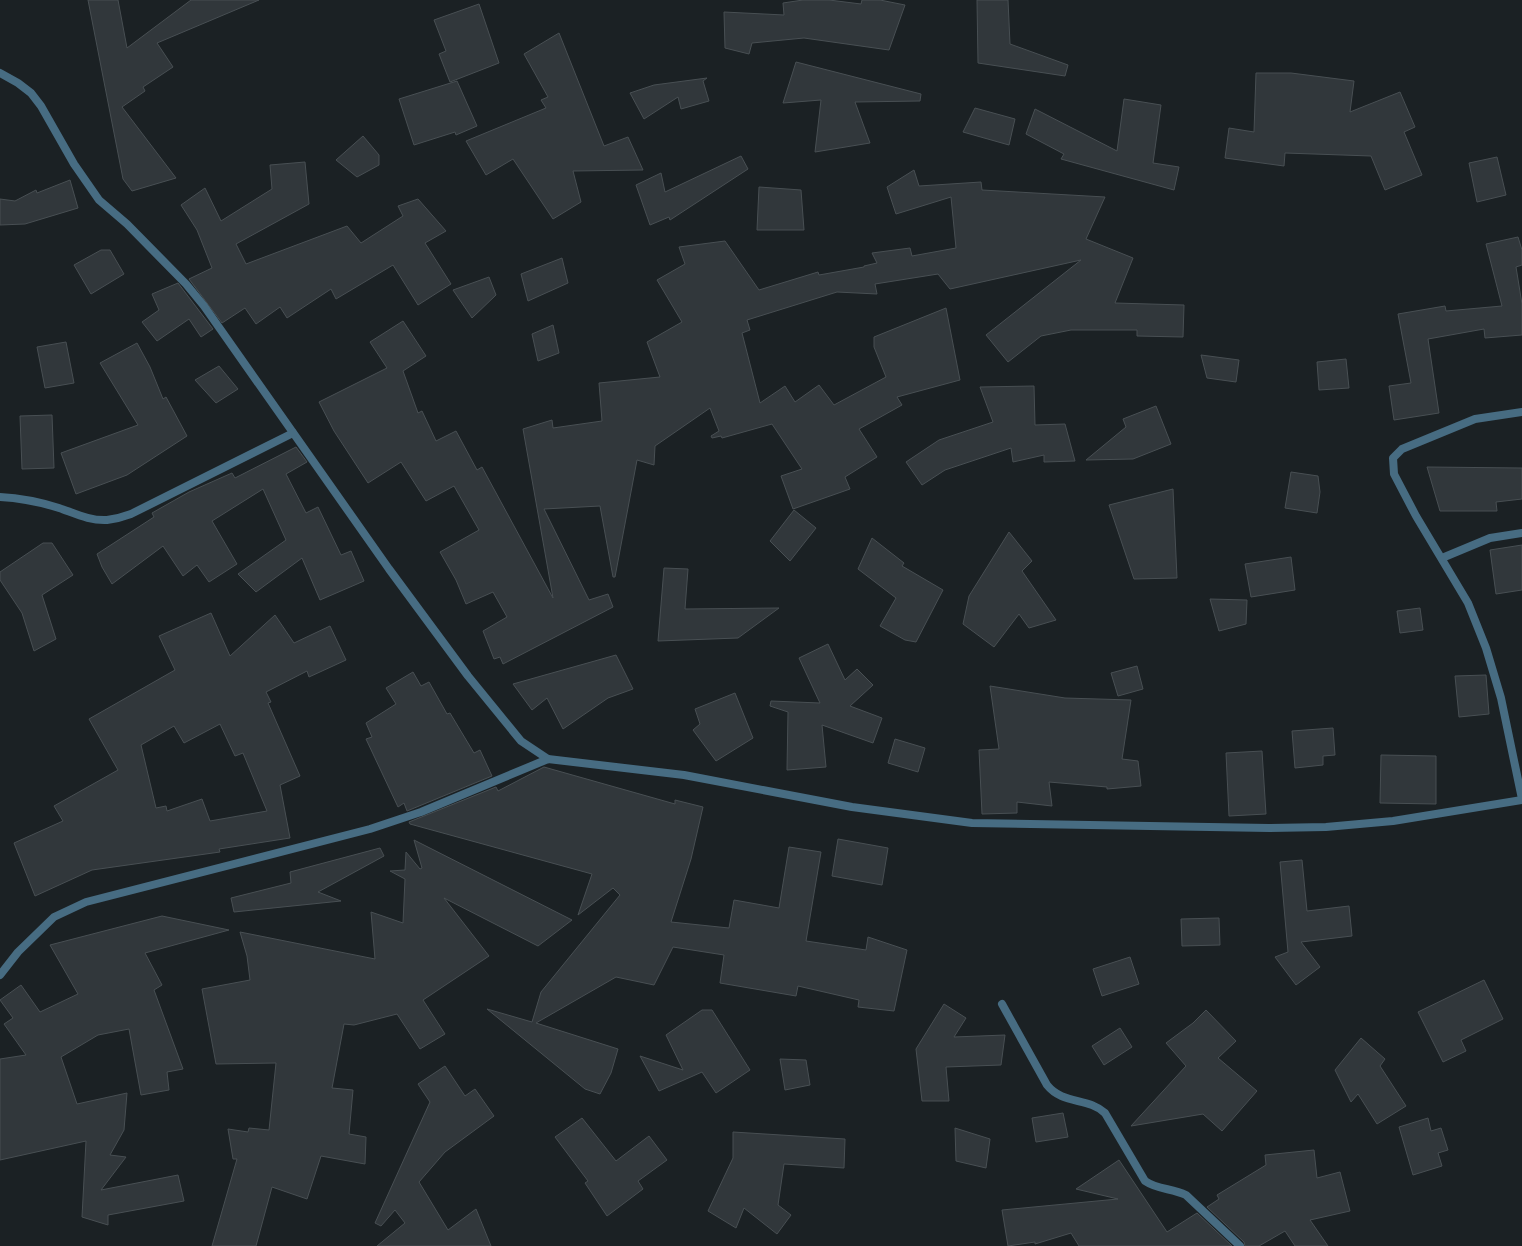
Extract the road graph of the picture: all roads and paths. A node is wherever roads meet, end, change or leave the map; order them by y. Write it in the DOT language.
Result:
graph roads {
  1 [pos="0,73"];
  2 [pos="1522,412"];
  3 [pos="293,433"];
  4 [pos="0,497"];
  5 [pos="1522,533"];
  6 [pos="1442,558"];
  7 [pos="548,759"];
  8 [pos="1522,800"];
  9 [pos="0,975"];
  10 [pos="1002,1004"];
  11 [pos="1240,1246"];
  1 -- 3 [label="street"];
  2 -- 6 [label="street"];
  3 -- 4 [label="street"];
  3 -- 7 [label="street"];
  5 -- 6 [label="street"];
  6 -- 8 [label="street"];
  7 -- 8 [label="street"];
  7 -- 9 [label="street"];
  10 -- 11 [label="street"];
}
